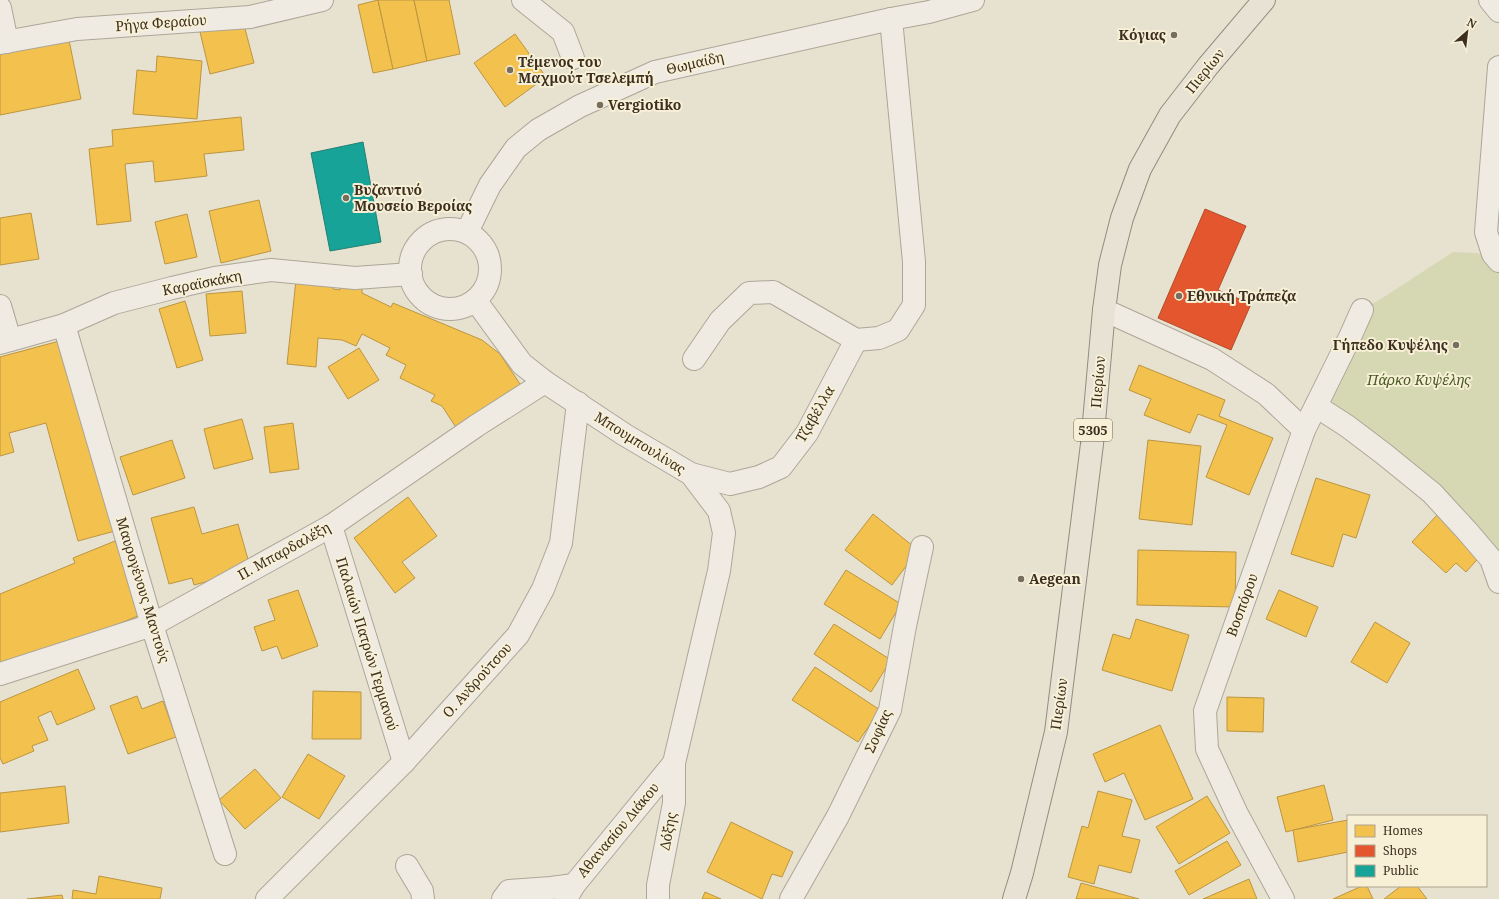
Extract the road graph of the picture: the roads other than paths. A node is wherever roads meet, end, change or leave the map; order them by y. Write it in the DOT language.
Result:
graph roads {
  1 [pos="322,0"];
  2 [pos="523,0"];
  3 [pos="940,0"];
  4 [pos="973,0"];
  5 [pos="1264,0"];
  6 [pos="1490,0"];
  7 [pos="0,8"];
  8 [pos="249,9"];
  9 [pos="1499,11"];
  10 [pos="891,19"];
  11 [pos="3,43"];
  12 [pos="572,58"];
  13 [pos="1499,67"];
  14 [pos="467,232"];
  15 [pos="1499,261"];
  16 [pos="411,274"];
  17 [pos="476,301"];
  18 [pos="0,306"];
  19 [pos="1104,310"];
  20 [pos="1362,310"];
  21 [pos="64,325"];
  22 [pos="856,340"];
  23 [pos="5,341"];
  24 [pos="694,358"];
  25 [pos="545,382"];
  26 [pos="578,403"];
  27 [pos="1316,406"];
  28 [pos="1304,430"];
  29 [pos="691,474"];
  30 [pos="331,526"];
  31 [pos="922,547"];
  32 [pos="1499,582"];
  33 [pos="152,625"];
  34 [pos="0,674"];
  35 [pos="404,762"];
  36 [pos="674,763"];
  37 [pos="225,854"];
  38 [pos="407,866"];
  39 [pos="570,892"];
  40 [pos="267,899"];
  41 [pos="423,899"];
  42 [pos="503,899"];
  43 [pos="658,899"];
  44 [pos="791,899"];
  45 [pos="1014,899"];
  46 [pos="1283,899"];
  1 -- 8 [label="street, Ρήγα Φεραίου"];
  2 -- 12 [label="street"];
  3 -- 10 [label="street, Θωμαίδη"];
  4 -- 10 [label="street, Θωμαίδη"];
  5 -- 19 [label="main road, Πιερίων / 5305"];
  6 -- 9 [label="street"];
  7 -- 11 [label="street"];
  8 -- 11 [label="street, Ρήγα Φεραίου"];
  10 -- 14 [label="street, Θωμαίδη"];
  10 -- 22 [label="street"];
  13 -- 15 [label="street"];
  14 -- 16 [label="street"];
  14 -- 17 [label="street"];
  16 -- 17 [label="street"];
  16 -- 21 [label="street, Καραϊσκάκη"];
  17 -- 25 [label="street, Μπουμπουλίνας"];
  18 -- 23 [label="street"];
  19 -- 28 [label="street"];
  19 -- 45 [label="main road, Πιερίων / 5305"];
  20 -- 27 [label="street, Βοσπόρου"];
  21 -- 23 [label="street, Καραϊσκάκη"];
  21 -- 33 [label="street, Μαυρογένους Μαντούς"];
  22 -- 24 [label="street"];
  22 -- 29 [label="street, Τζαβέλλα"];
  25 -- 26 [label="street, Μπουμπουλίνας"];
  25 -- 30 [label="street, Π. Μπαρδαλέξη"];
  26 -- 29 [label="street, Μπουμπουλίνας"];
  26 -- 35 [label="street, Ο. Ανδρούτσου"];
  27 -- 28 [label="street, Βοσπόρου"];
  27 -- 32 [label="street"];
  28 -- 46 [label="street, Βοσπόρου"];
  29 -- 36 [label="street, Μπουμπουλίνας"];
  30 -- 33 [label="street, Π. Μπαρδαλέξη"];
  30 -- 35 [label="street, Παλαιών Πατρών Γερμανού"];
  31 -- 44 [label="street, Σοφίας"];
  33 -- 34 [label="street, Π. Μπαρδαλέξη"];
  33 -- 37 [label="street, Μαυρογένους Μαντούς"];
  35 -- 40 [label="street, Ο. Ανδρούτσου"];
  36 -- 39 [label="street, Αθανασίου Διάκου"];
  36 -- 43 [label="street, Δόξης"];
  38 -- 41 [label="street"];
  39 -- 42 [label="street"];
}
